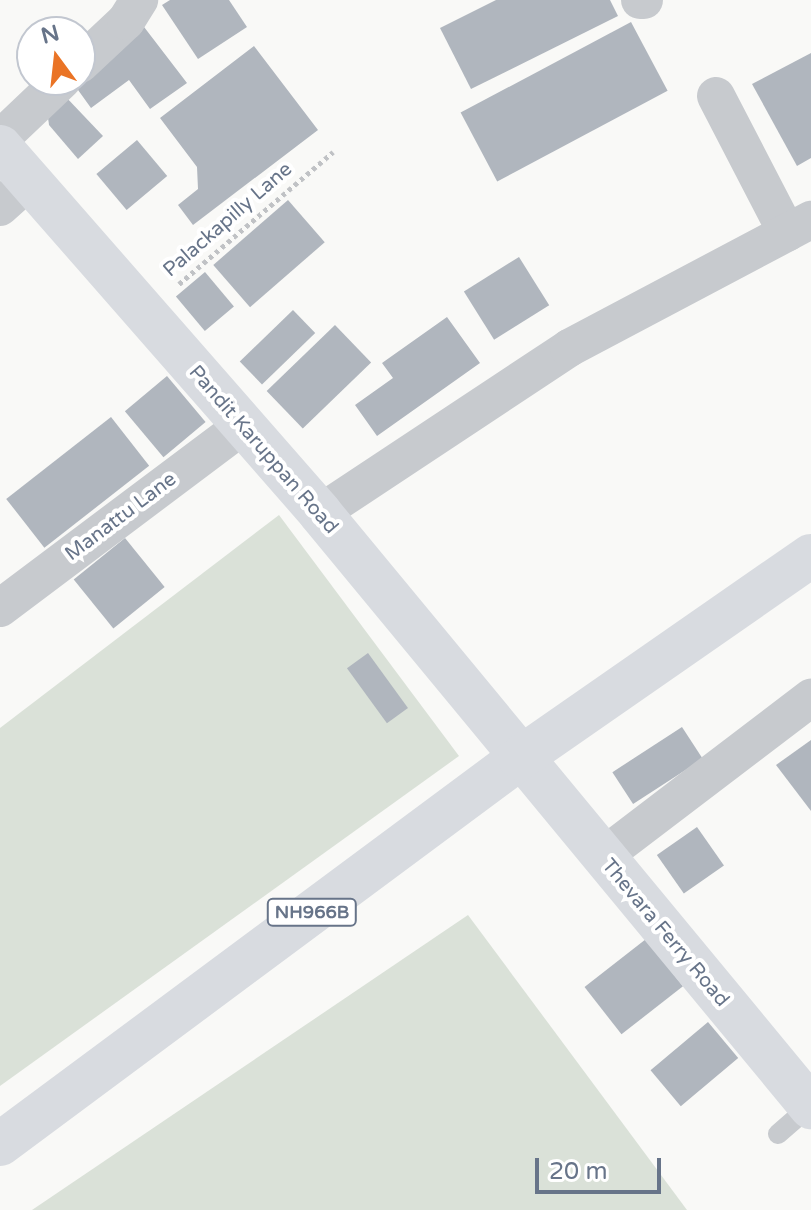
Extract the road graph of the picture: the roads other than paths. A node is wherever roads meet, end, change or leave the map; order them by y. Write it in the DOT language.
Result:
graph roads {
  1 [pos="139,0"];
  2 [pos="96,49"];
  3 [pos="45,96"];
  4 [pos="716,96"];
  5 [pos="0,139"];
  6 [pos="0,147"];
  7 [pos="14,194"];
  8 [pos="799,226"];
  9 [pos="242,426"];
  10 [pos="320,513"];
  11 [pos="811,556"];
  12 [pos="0,608"];
  13 [pos="811,698"];
  14 [pos="520,758"];
  15 [pos="602,857"];
  16 [pos="811,1106"];
  17 [pos="778,1134"];
  18 [pos="0,1144"];
  1 -- 2 [label="street"];
  3 -- 5 [label="street"];
  4 -- 8 [label="street"];
  6 -- 7 [label="main road, Pandit Karuppan Road"];
  7 -- 9 [label="main road, Pandit Karuppan Road"];
  8 -- 10 [label="street"];
  9 -- 10 [label="main road, Pandit Karuppan Road"];
  9 -- 12 [label="street, Manattu Lane"];
  10 -- 14 [label="main road, Pandit Karuppan Road"];
  11 -- 14 [label="main road, NH966B"];
  13 -- 15 [label="street"];
  14 -- 15 [label="main road, Thevara Ferry Road"];
  14 -- 18 [label="main road, NH966B"];
  15 -- 16 [label="main road, Thevara Ferry Road"];
  16 -- 17 [label="lane"];
}
